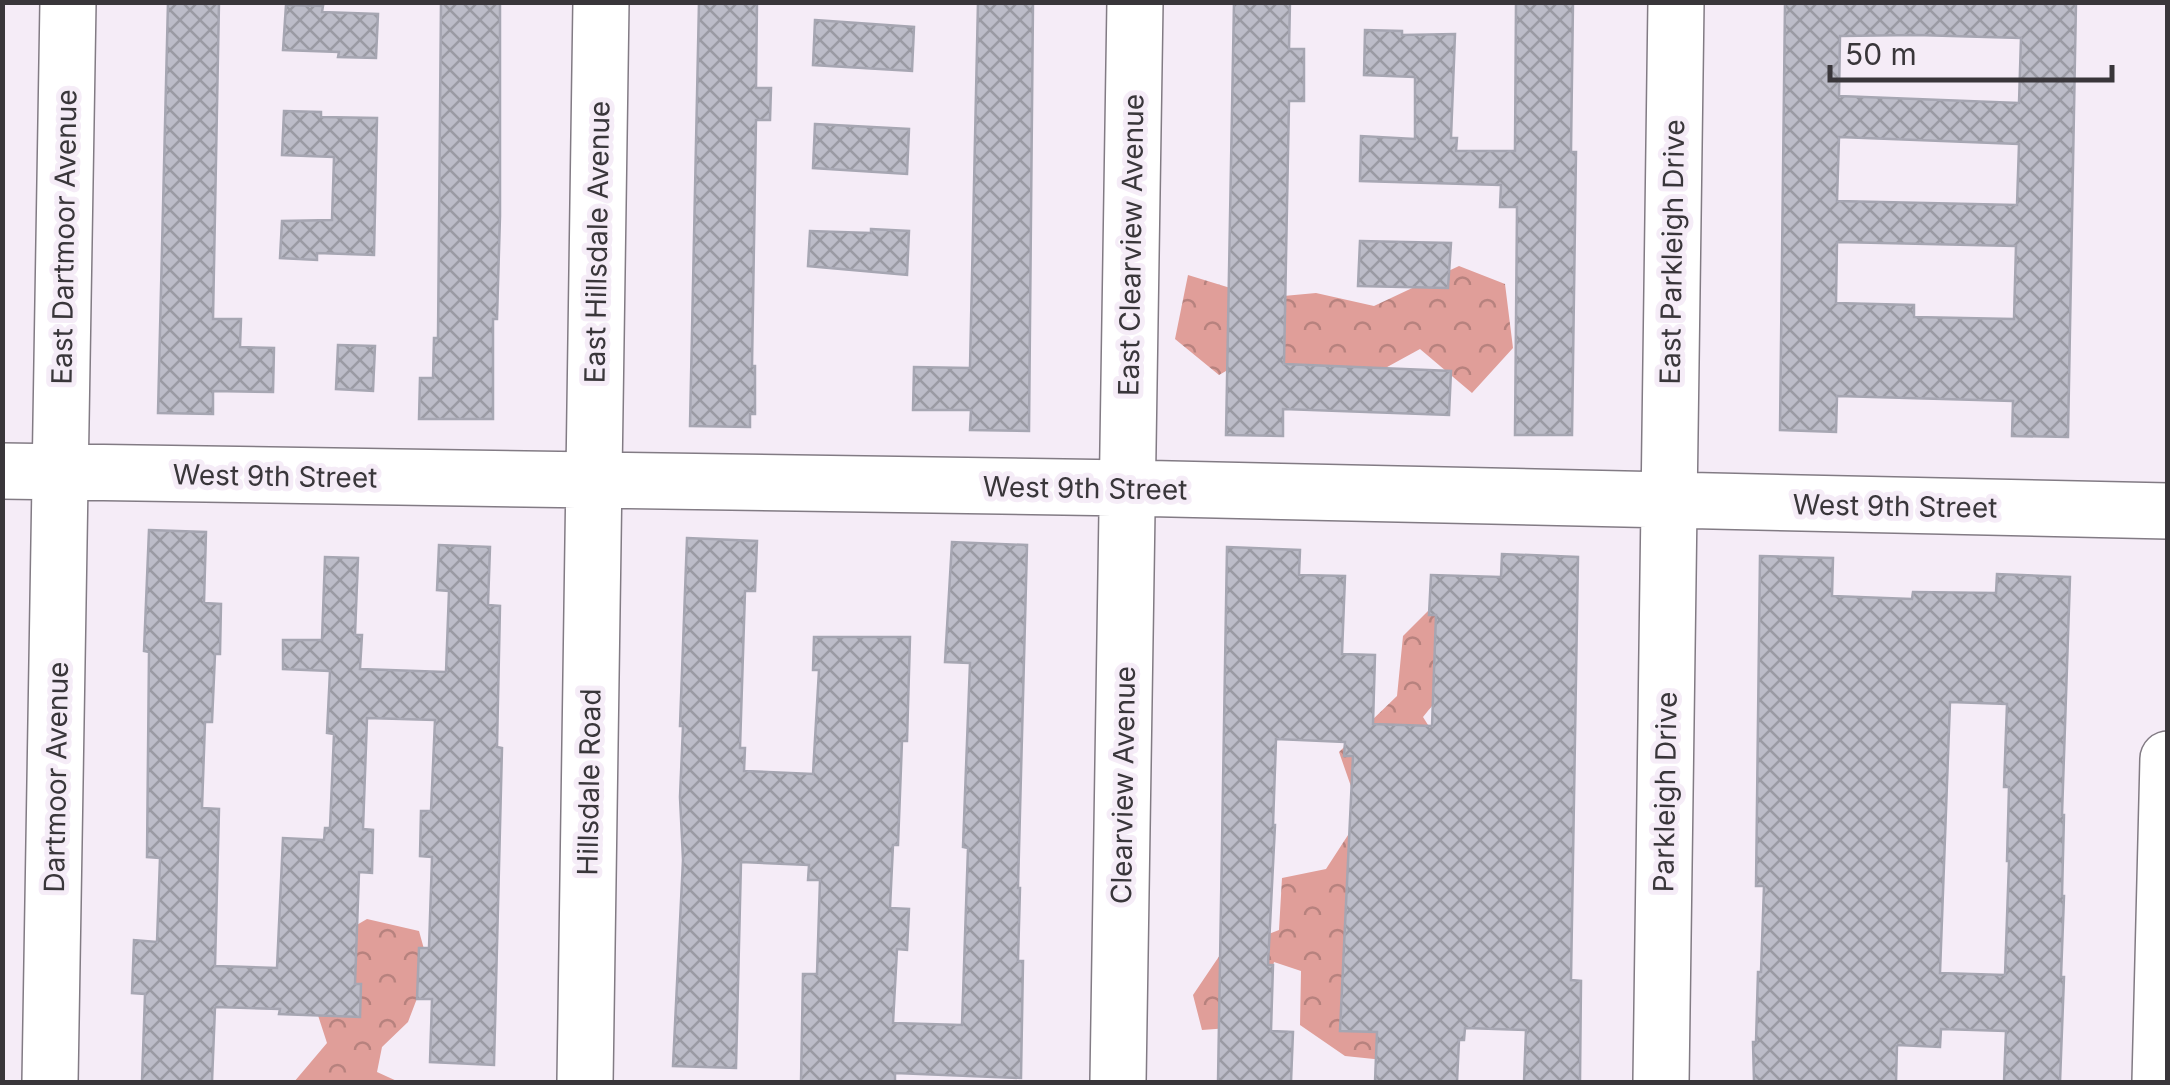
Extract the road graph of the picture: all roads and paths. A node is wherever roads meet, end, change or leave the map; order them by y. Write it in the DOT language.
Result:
graph roads {
  1 [pos="68,2"];
  2 [pos="601,2"];
  3 [pos="1134,2"];
  4 [pos="1676,2"];
  5 [pos="2,471"];
  6 [pos="61,472"];
  7 [pos="593,482"];
  8 [pos="1128,488"];
  9 [pos="1668,501"];
  10 [pos="2168,511"];
  11 [pos="2168,759"];
  12 [pos="50,1082"];
  13 [pos="585,1082"];
  14 [pos="1118,1082"];
  15 [pos="1661,1082"];
  16 [pos="2160,1082"];
  1 -- 6 [label="street, East Dartmoor Avenue"];
  2 -- 7 [label="street, East Hillsdale Avenue"];
  3 -- 8 [label="street, East Clearview Avenue"];
  4 -- 9 [label="street, East Parkleigh Drive"];
  5 -- 6 [label="street, West 9th Street"];
  6 -- 7 [label="street, West 9th Street"];
  6 -- 12 [label="street, Dartmoor Avenue"];
  7 -- 8 [label="street, West 9th Street"];
  7 -- 13 [label="street, Hillsdale Road"];
  8 -- 9 [label="street, West 9th Street"];
  8 -- 14 [label="street, Clearview Avenue"];
  9 -- 10 [label="street, West 9th Street"];
  9 -- 15 [label="street, Parkleigh Drive"];
  11 -- 16 [label="street"];
}
